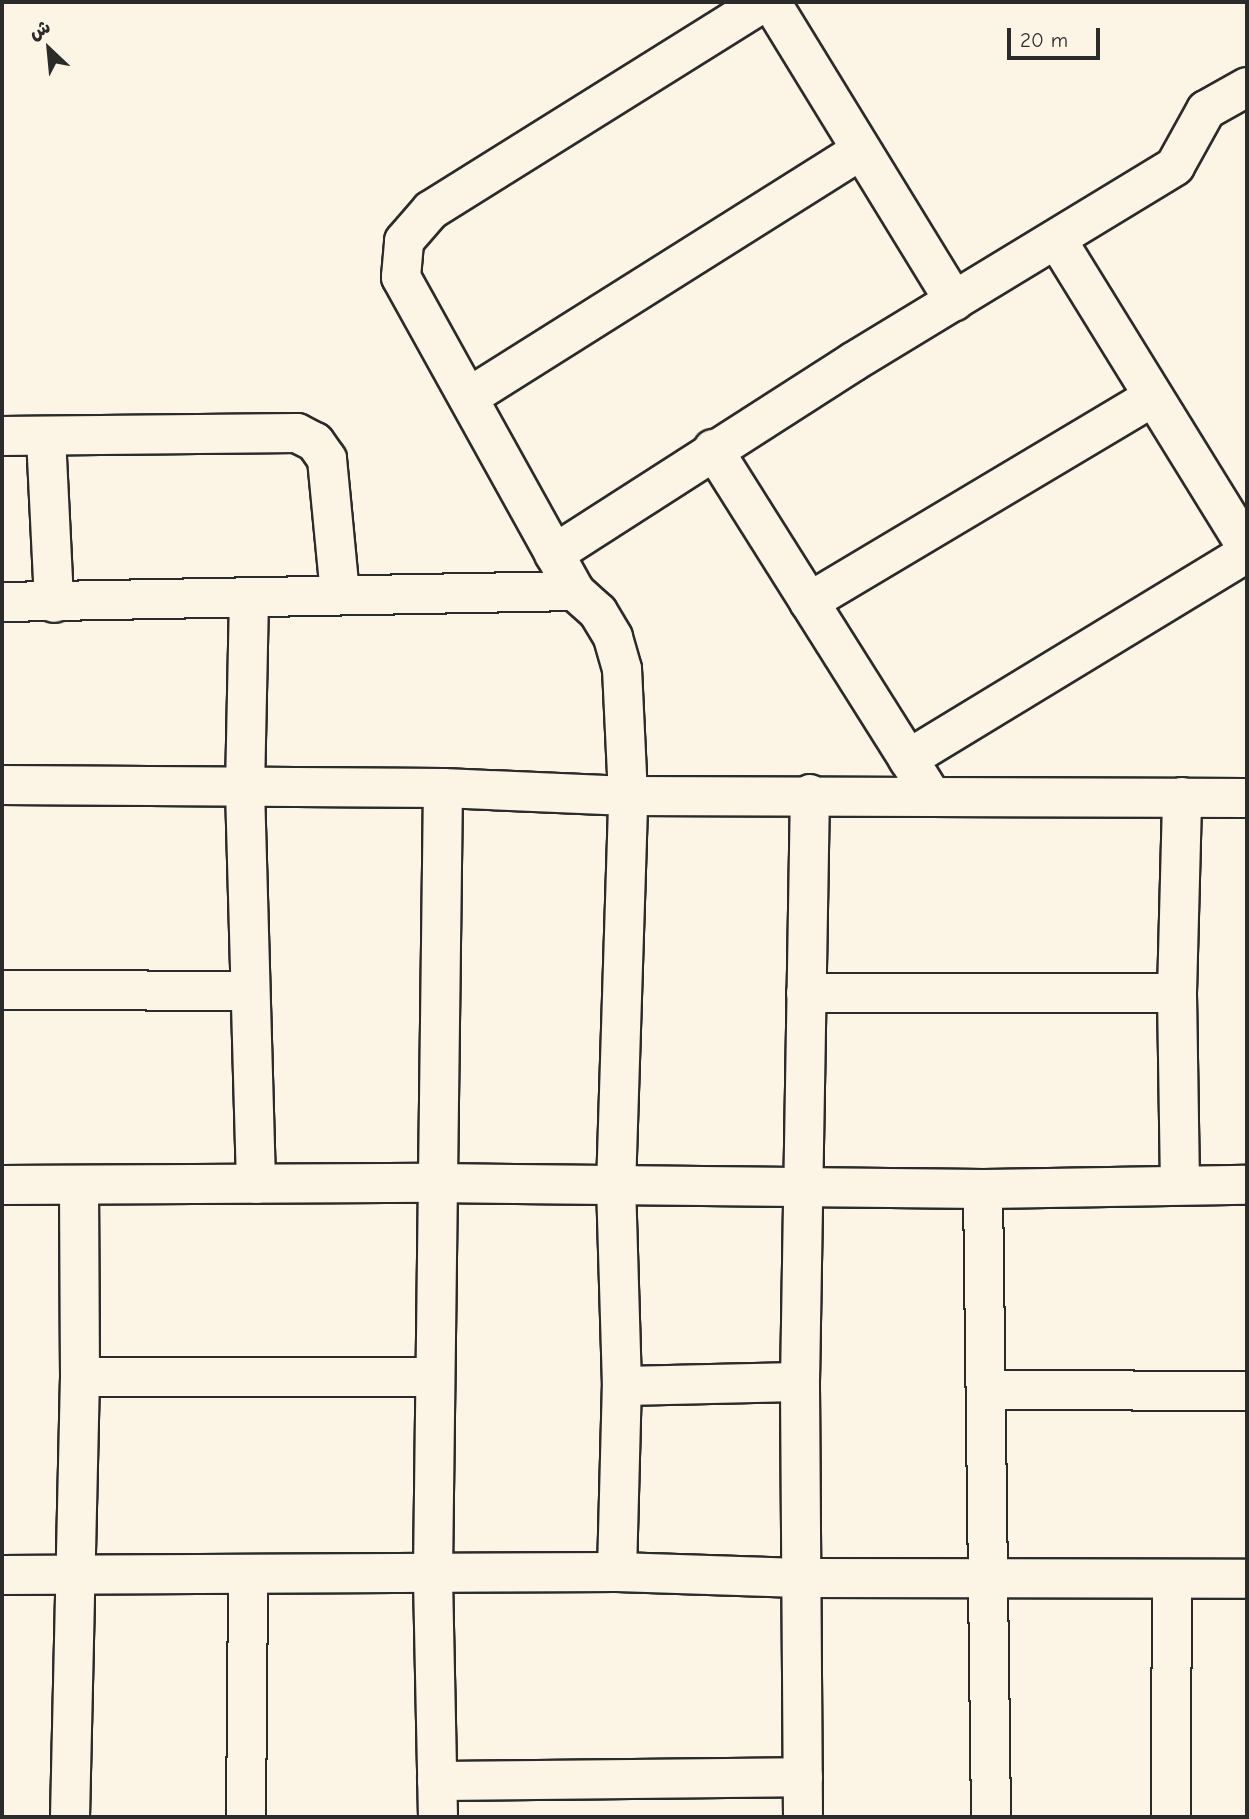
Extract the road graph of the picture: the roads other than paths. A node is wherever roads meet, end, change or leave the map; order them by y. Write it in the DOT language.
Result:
graph roads {
  1 [pos="764,2"];
  2 [pos="771,2"];
  3 [pos="1247,88"];
  4 [pos="859,151"];
  5 [pos="1057,240"];
  6 [pos="954,301"];
  7 [pos="469,397"];
  8 [pos="1153,397"];
  9 [pos="2,436"];
  10 [pos="46,437"];
  11 [pos="713,449"];
  12 [pos="1247,550"];
  13 [pos="554,554"];
  14 [pos="575,591"];
  15 [pos="340,594"];
  16 [pos="249,598"];
  17 [pos="2,602"];
  18 [pos="809,602"];
  19 [pos="54,603"];
  20 [pos="908,759"];
  21 [pos="2,785"];
  22 [pos="443,788"];
  23 [pos="245,789"];
  24 [pos="810,794"];
  25 [pos="931,795"];
  26 [pos="628,796"];
  27 [pos="1182,797"];
  28 [pos="1247,798"];
  29 [pos="2,990"];
  30 [pos="250,991"];
  31 [pos="806,993"];
  32 [pos="1177,993"];
  33 [pos="435,1183"];
  34 [pos="256,1184"];
  35 [pos="2,1185"];
  36 [pos="1180,1185"];
  37 [pos="1247,1185"];
  38 [pos="79,1186"];
  39 [pos="617,1188"];
  40 [pos="802,1188"];
  41 [pos="983,1189"];
  42 [pos="80,1377"];
  43 [pos="435,1377"];
  44 [pos="800,1382"];
  45 [pos="622,1386"];
  46 [pos="988,1390"];
  47 [pos="1247,1391"];
  48 [pos="433,1572"];
  49 [pos="617,1572"];
  50 [pos="72,1574"];
  51 [pos="2,1575"];
  52 [pos="247,1575"];
  53 [pos="800,1578"];
  54 [pos="989,1579"];
  55 [pos="1172,1579"];
  56 [pos="1247,1579"];
  57 [pos="803,1777"];
  58 [pos="438,1799"];
  59 [pos="70,1817"];
  60 [pos="246,1817"];
  61 [pos="803,1817"];
  62 [pos="991,1817"];
  63 [pos="1171,1817"];
  1 -- 7 [label="street"];
  2 -- 4 [label="street"];
  3 -- 5 [label="street"];
  4 -- 6 [label="street"];
  4 -- 7 [label="street"];
  5 -- 6 [label="street"];
  5 -- 8 [label="street"];
  6 -- 11 [label="street"];
  7 -- 13 [label="street"];
  8 -- 12 [label="street"];
  8 -- 18 [label="street"];
  9 -- 10 [label="street"];
  10 -- 15 [label="street"];
  10 -- 19 [label="street"];
  11 -- 13 [label="street"];
  11 -- 18 [label="street"];
  12 -- 20 [label="street"];
  13 -- 14 [label="street"];
  14 -- 15 [label="street"];
  14 -- 26 [label="street"];
  15 -- 16 [label="street"];
  16 -- 19 [label="street"];
  16 -- 23 [label="street"];
  17 -- 19 [label="street"];
  18 -- 20 [label="street"];
  20 -- 25 [label="street"];
  21 -- 23 [label="street"];
  22 -- 23 [label="street"];
  22 -- 26 [label="street"];
  22 -- 33 [label="street"];
  23 -- 30 [label="street"];
  24 -- 25 [label="street"];
  24 -- 26 [label="street"];
  24 -- 31 [label="street"];
  25 -- 27 [label="street"];
  26 -- 39 [label="street"];
  27 -- 28 [label="street"];
  27 -- 32 [label="street"];
  29 -- 30 [label="street"];
  30 -- 34 [label="street"];
  31 -- 32 [label="street"];
  31 -- 40 [label="street"];
  32 -- 36 [label="street"];
  33 -- 34 [label="street"];
  33 -- 39 [label="street"];
  33 -- 43 [label="street"];
  34 -- 38 [label="street"];
  35 -- 38 [label="street"];
  36 -- 37 [label="street"];
  36 -- 41 [label="street"];
  38 -- 42 [label="street"];
  39 -- 40 [label="street"];
  39 -- 45 [label="street"];
  40 -- 41 [label="street"];
  40 -- 44 [label="street"];
  41 -- 46 [label="street"];
  42 -- 43 [label="street"];
  42 -- 50 [label="street"];
  43 -- 48 [label="street"];
  44 -- 45 [label="street"];
  44 -- 53 [label="street"];
  45 -- 49 [label="street"];
  46 -- 47 [label="street"];
  46 -- 54 [label="street"];
  48 -- 49 [label="street"];
  48 -- 52 [label="street"];
  48 -- 58 [label="street"];
  49 -- 53 [label="street"];
  50 -- 51 [label="street"];
  50 -- 52 [label="street"];
  50 -- 59 [label="street"];
  52 -- 60 [label="street"];
  53 -- 54 [label="street"];
  53 -- 57 [label="street"];
  54 -- 55 [label="street"];
  54 -- 62 [label="street"];
  55 -- 56 [label="street"];
  55 -- 63 [label="street"];
  57 -- 58 [label="street"];
  57 -- 61 [label="street"];
}
